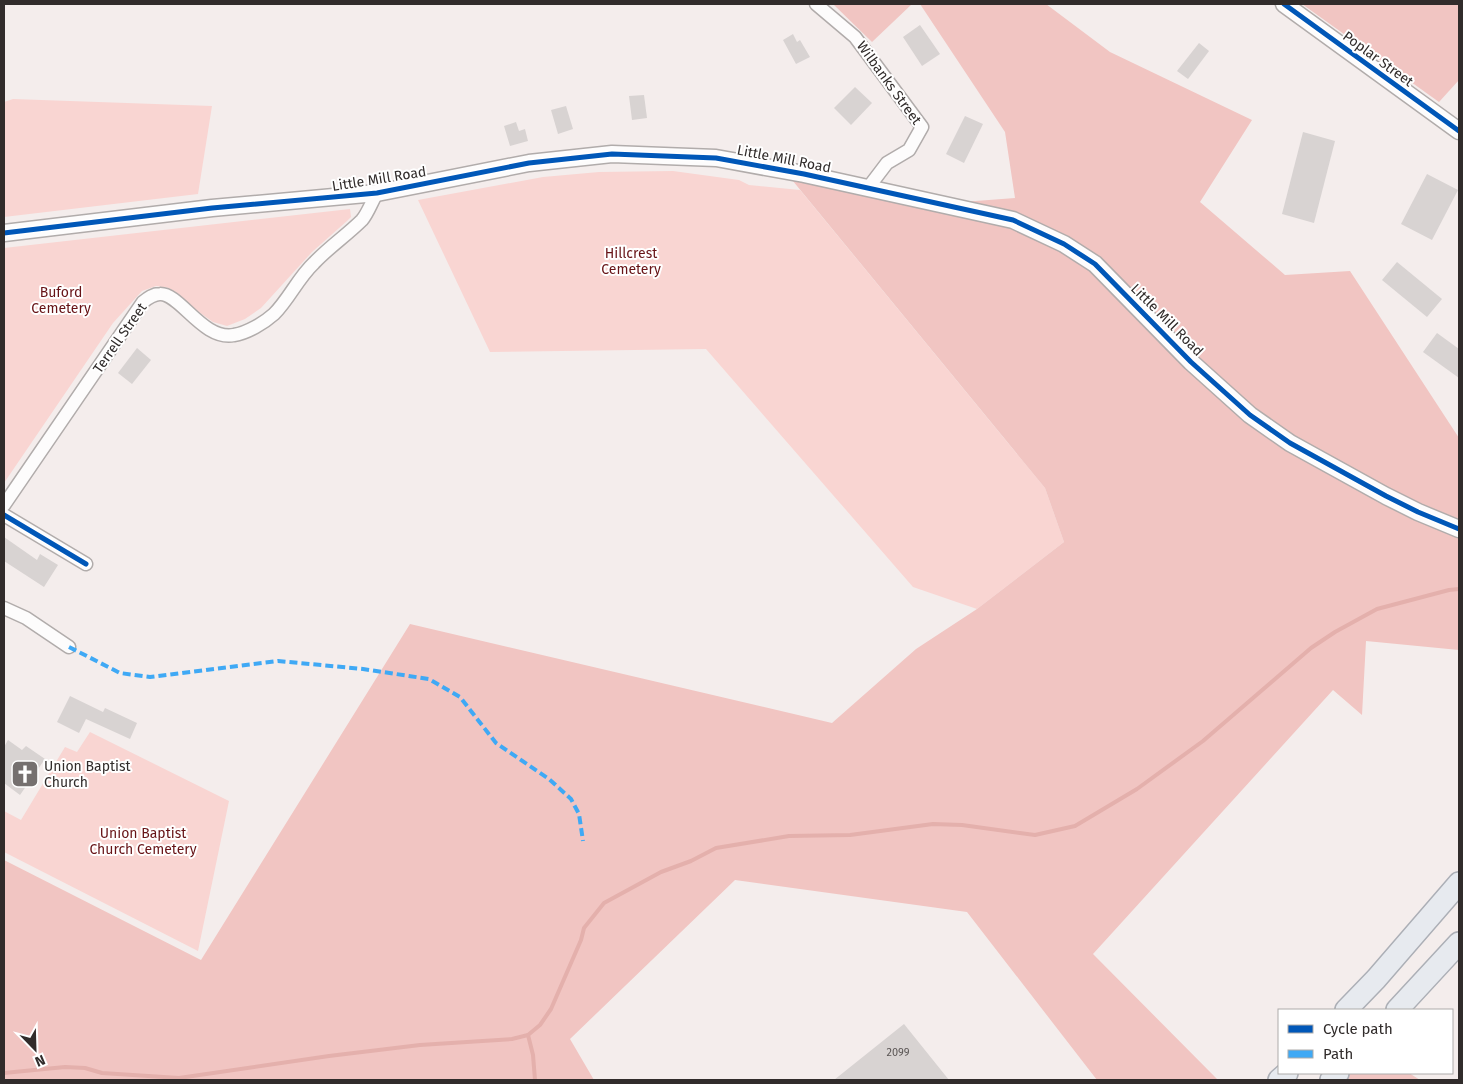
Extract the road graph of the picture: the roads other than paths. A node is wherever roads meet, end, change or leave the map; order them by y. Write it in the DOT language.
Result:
graph roads {
  1 [pos="816,4"];
  2 [pos="1284,4"];
  3 [pos="1459,131"];
  4 [pos="868,188"];
  5 [pos="377,193"];
  6 [pos="4,233"];
  7 [pos="4,505"];
  8 [pos="4,515"];
  9 [pos="1459,529"];
  10 [pos="86,564"];
  11 [pos="4,608"];
  12 [pos="69,647"];
  13 [pos="1459,883"];
  14 [pos="1459,943"];
  15 [pos="1347,1009"];
  16 [pos="1398,1009"];
  1 -- 4 [label="street, Wilbanks Street"];
  2 -- 3 [label="street, Poplar Street"];
  4 -- 5 [label="street, Little Mill Road"];
  4 -- 9 [label="street, Little Mill Road"];
  5 -- 6 [label="street, Little Mill Road"];
  5 -- 7 [label="street, Terrell Street"];
  8 -- 10 [label="street"];
  11 -- 12 [label="street"];
  13 -- 15 [label="main road"];
  14 -- 16 [label="main road"];
}
